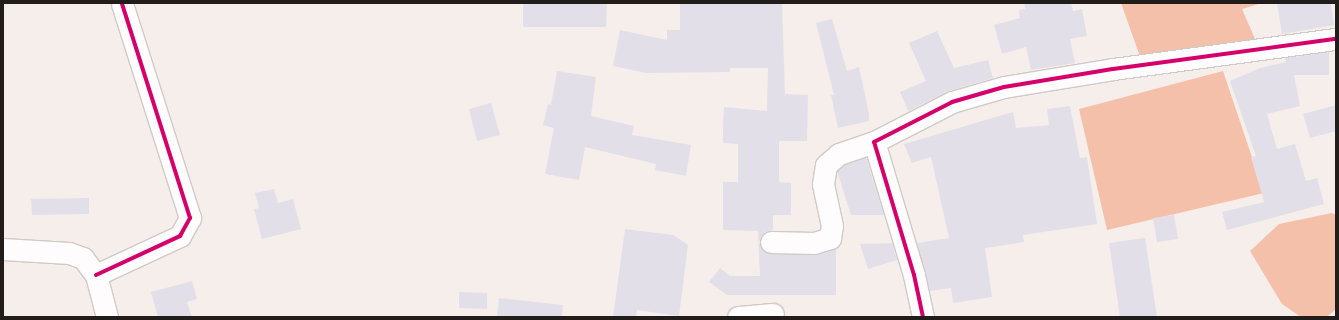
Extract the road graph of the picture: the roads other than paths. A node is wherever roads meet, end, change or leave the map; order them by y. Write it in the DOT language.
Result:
graph roads {
  1 [pos="122,3"];
  2 [pos="1336,39"];
  3 [pos="874,142"];
  4 [pos="772,242"];
  5 [pos="3,249"];
  6 [pos="96,275"];
  7 [pos="773,314"];
  8 [pos="107,317"];
  9 [pos="738,317"];
  10 [pos="923,317"];
  1 -- 6 [label="street"];
  2 -- 3 [label="street"];
  3 -- 4 [label="street"];
  3 -- 10 [label="street"];
  5 -- 6 [label="street"];
  6 -- 8 [label="street"];
  7 -- 9 [label="street"];
}
